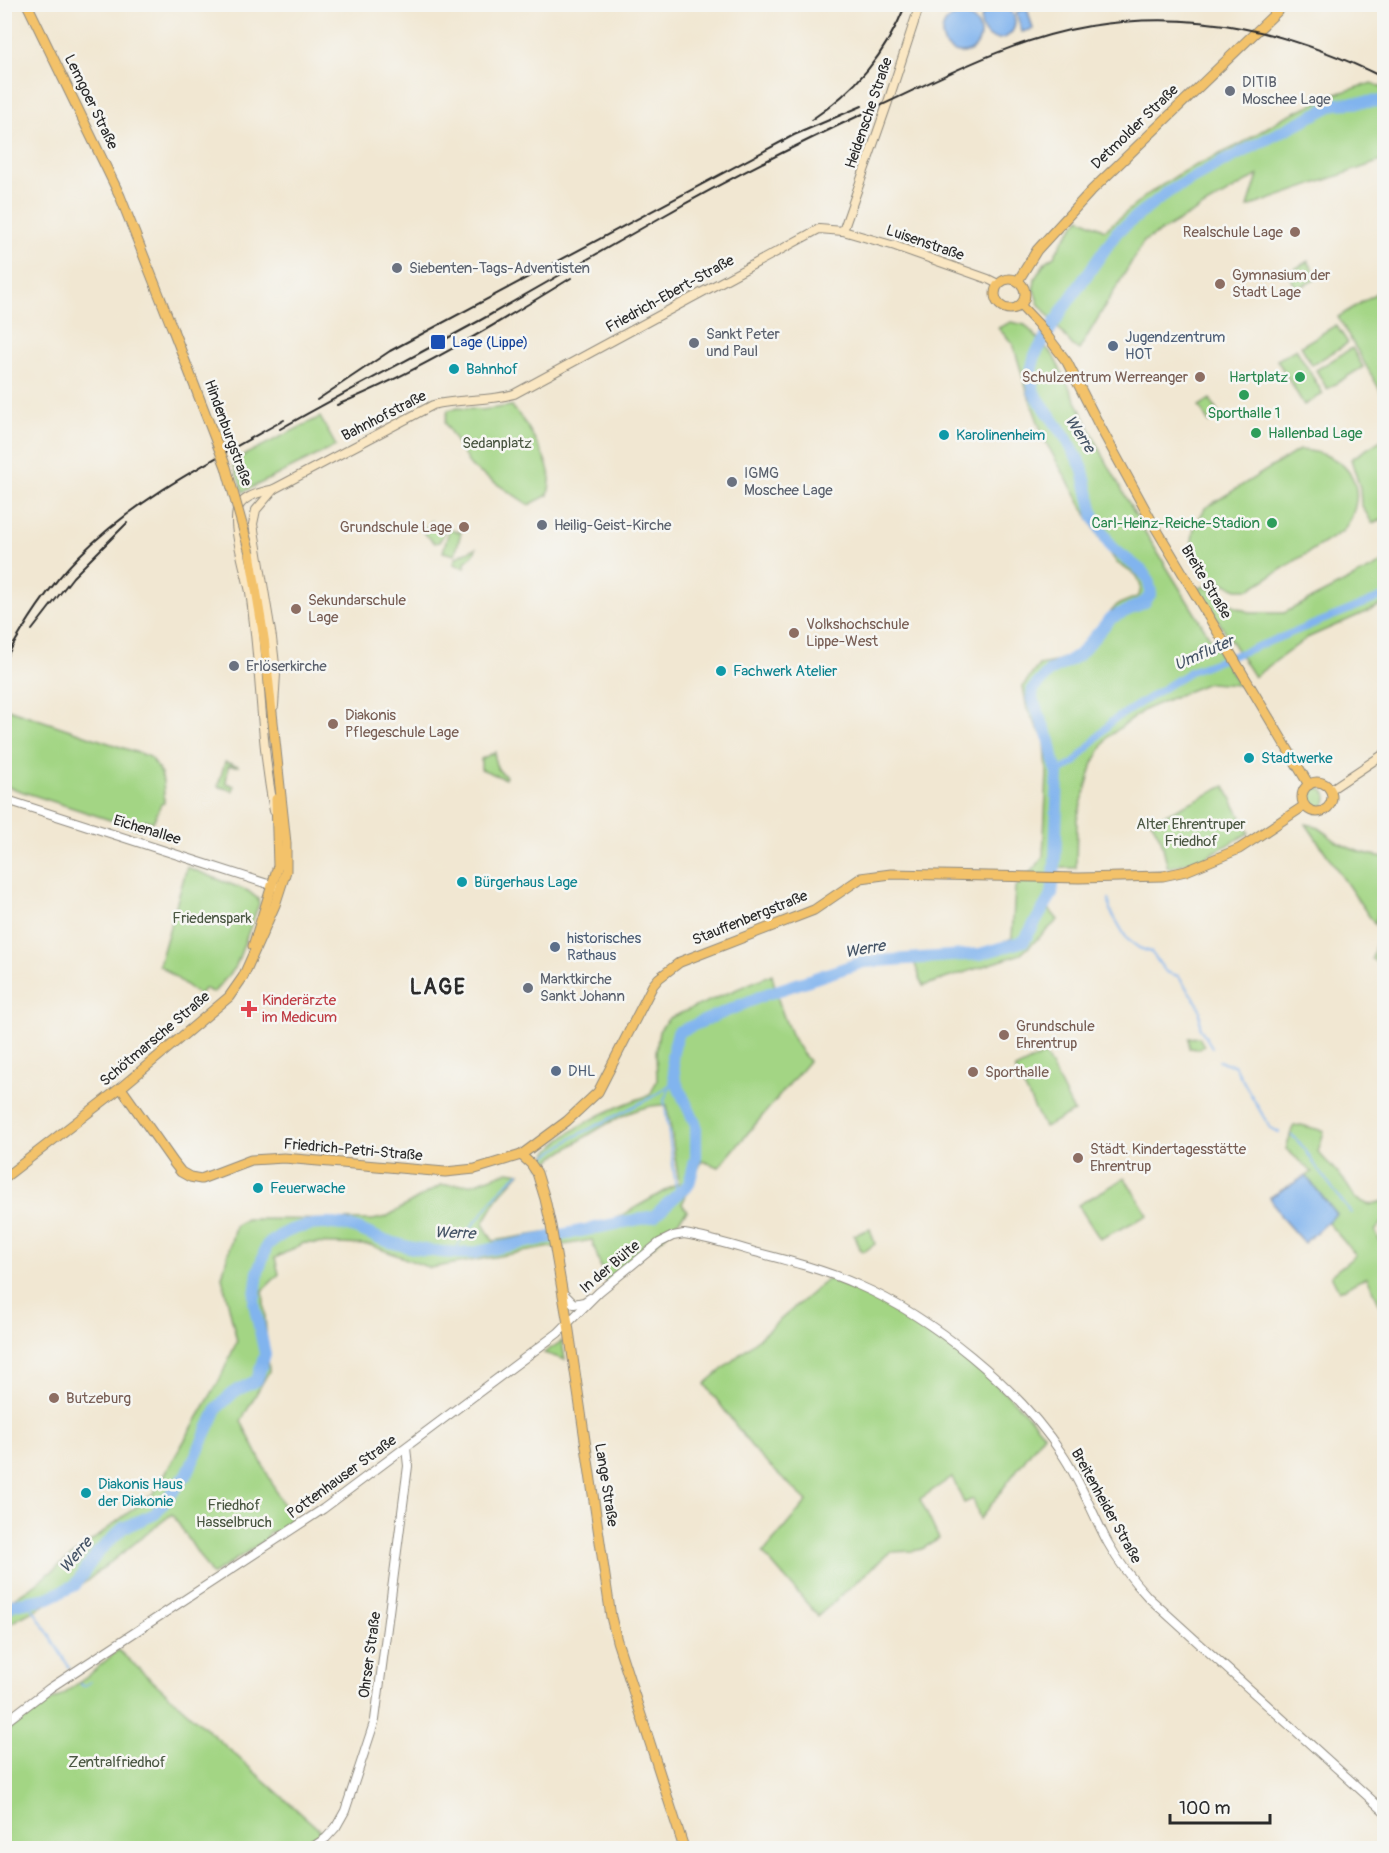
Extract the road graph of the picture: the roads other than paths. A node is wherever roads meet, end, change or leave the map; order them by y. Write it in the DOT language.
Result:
graph roads {
  1 [pos="27,4"];
  2 [pos="920,4"];
  3 [pos="1285,4"];
  4 [pos="127,214"];
  5 [pos="843,231"];
  6 [pos="1018,281"];
  7 [pos="998,284"];
  8 [pos="1020,305"];
  9 [pos="514,394"];
  10 [pos="264,496"];
  11 [pos="236,518"];
  12 [pos="267,671"];
  13 [pos="273,716"];
  14 [pos="1384,754"];
  15 [pos="1309,784"];
  16 [pos="1330,790"];
  17 [pos="4,799"];
  18 [pos="1304,806"];
  19 [pos="277,830"];
  20 [pos="276,887"];
  21 [pos="121,1088"];
  22 [pos="521,1155"];
  23 [pos="4,1178"];
  24 [pos="673,1236"];
  25 [pos="599,1292"];
  26 [pos="563,1293"];
  27 [pos="568,1324"];
  28 [pos="406,1448"];
  29 [pos="4,1723"];
  30 [pos="1384,1811"];
  31 [pos="312,1848"];
  32 [pos="684,1848"];
  1 -- 4 [label="main road, Lemgoer Straße"];
  2 -- 5 [label="main road, Heidensche Straße"];
  3 -- 6 [label="main road, Detmolder Straße"];
  4 -- 12 [label="main road, Hindenburgstraße, bridge"];
  5 -- 7 [label="main road, Luisenstraße"];
  5 -- 9 [label="main road, Friedrich-Ebert-Straße"];
  6 -- 7 [label="main road"];
  6 -- 8 [label="main road"];
  7 -- 8 [label="main road"];
  8 -- 15 [label="main road, Breite Straße"];
  9 -- 10 [label="main road, Bahnhofstraße"];
  10 -- 11 [label="main road, Bahnhofstraße"];
  10 -- 13 [label="main road, Hindenburgstraße"];
  11 -- 19 [label="main road, Hindenburgstraße"];
  12 -- 13 [label="main road, Hindenburgstraße"];
  12 -- 19 [label="main road, Hindenburgstraße"];
  13 -- 20 [label="main road, Hindenburgstraße"];
  14 -- 16 [label="main road"];
  15 -- 16 [label="main road"];
  15 -- 18 [label="main road"];
  16 -- 18 [label="main road"];
  17 -- 20 [label="street, Eichenallee"];
  18 -- 22 [label="main road, Stauffenbergstraße"];
  19 -- 20 [label="main road, Hindenburgstraße"];
  20 -- 21 [label="main road, Schötmarsche Straße"];
  21 -- 22 [label="main road, Friedrich-Petri-Straße"];
  21 -- 23 [label="main road, Schötmarsche Straße"];
  22 -- 26 [label="main road, Lange Straße"];
  24 -- 25 [label="street, In der Bülte"];
  24 -- 30 [label="street, Breitenheider Straße"];
  25 -- 26 [label="street"];
  25 -- 27 [label="street, In der Bülte"];
  26 -- 27 [label="main road, Lange Straße"];
  27 -- 28 [label="street, Pottenhauser Straße"];
  27 -- 32 [label="main road, Lange Straße"];
  28 -- 29 [label="street, Pottenhauser Straße"];
  28 -- 31 [label="street, Ohrser Straße"];
}
